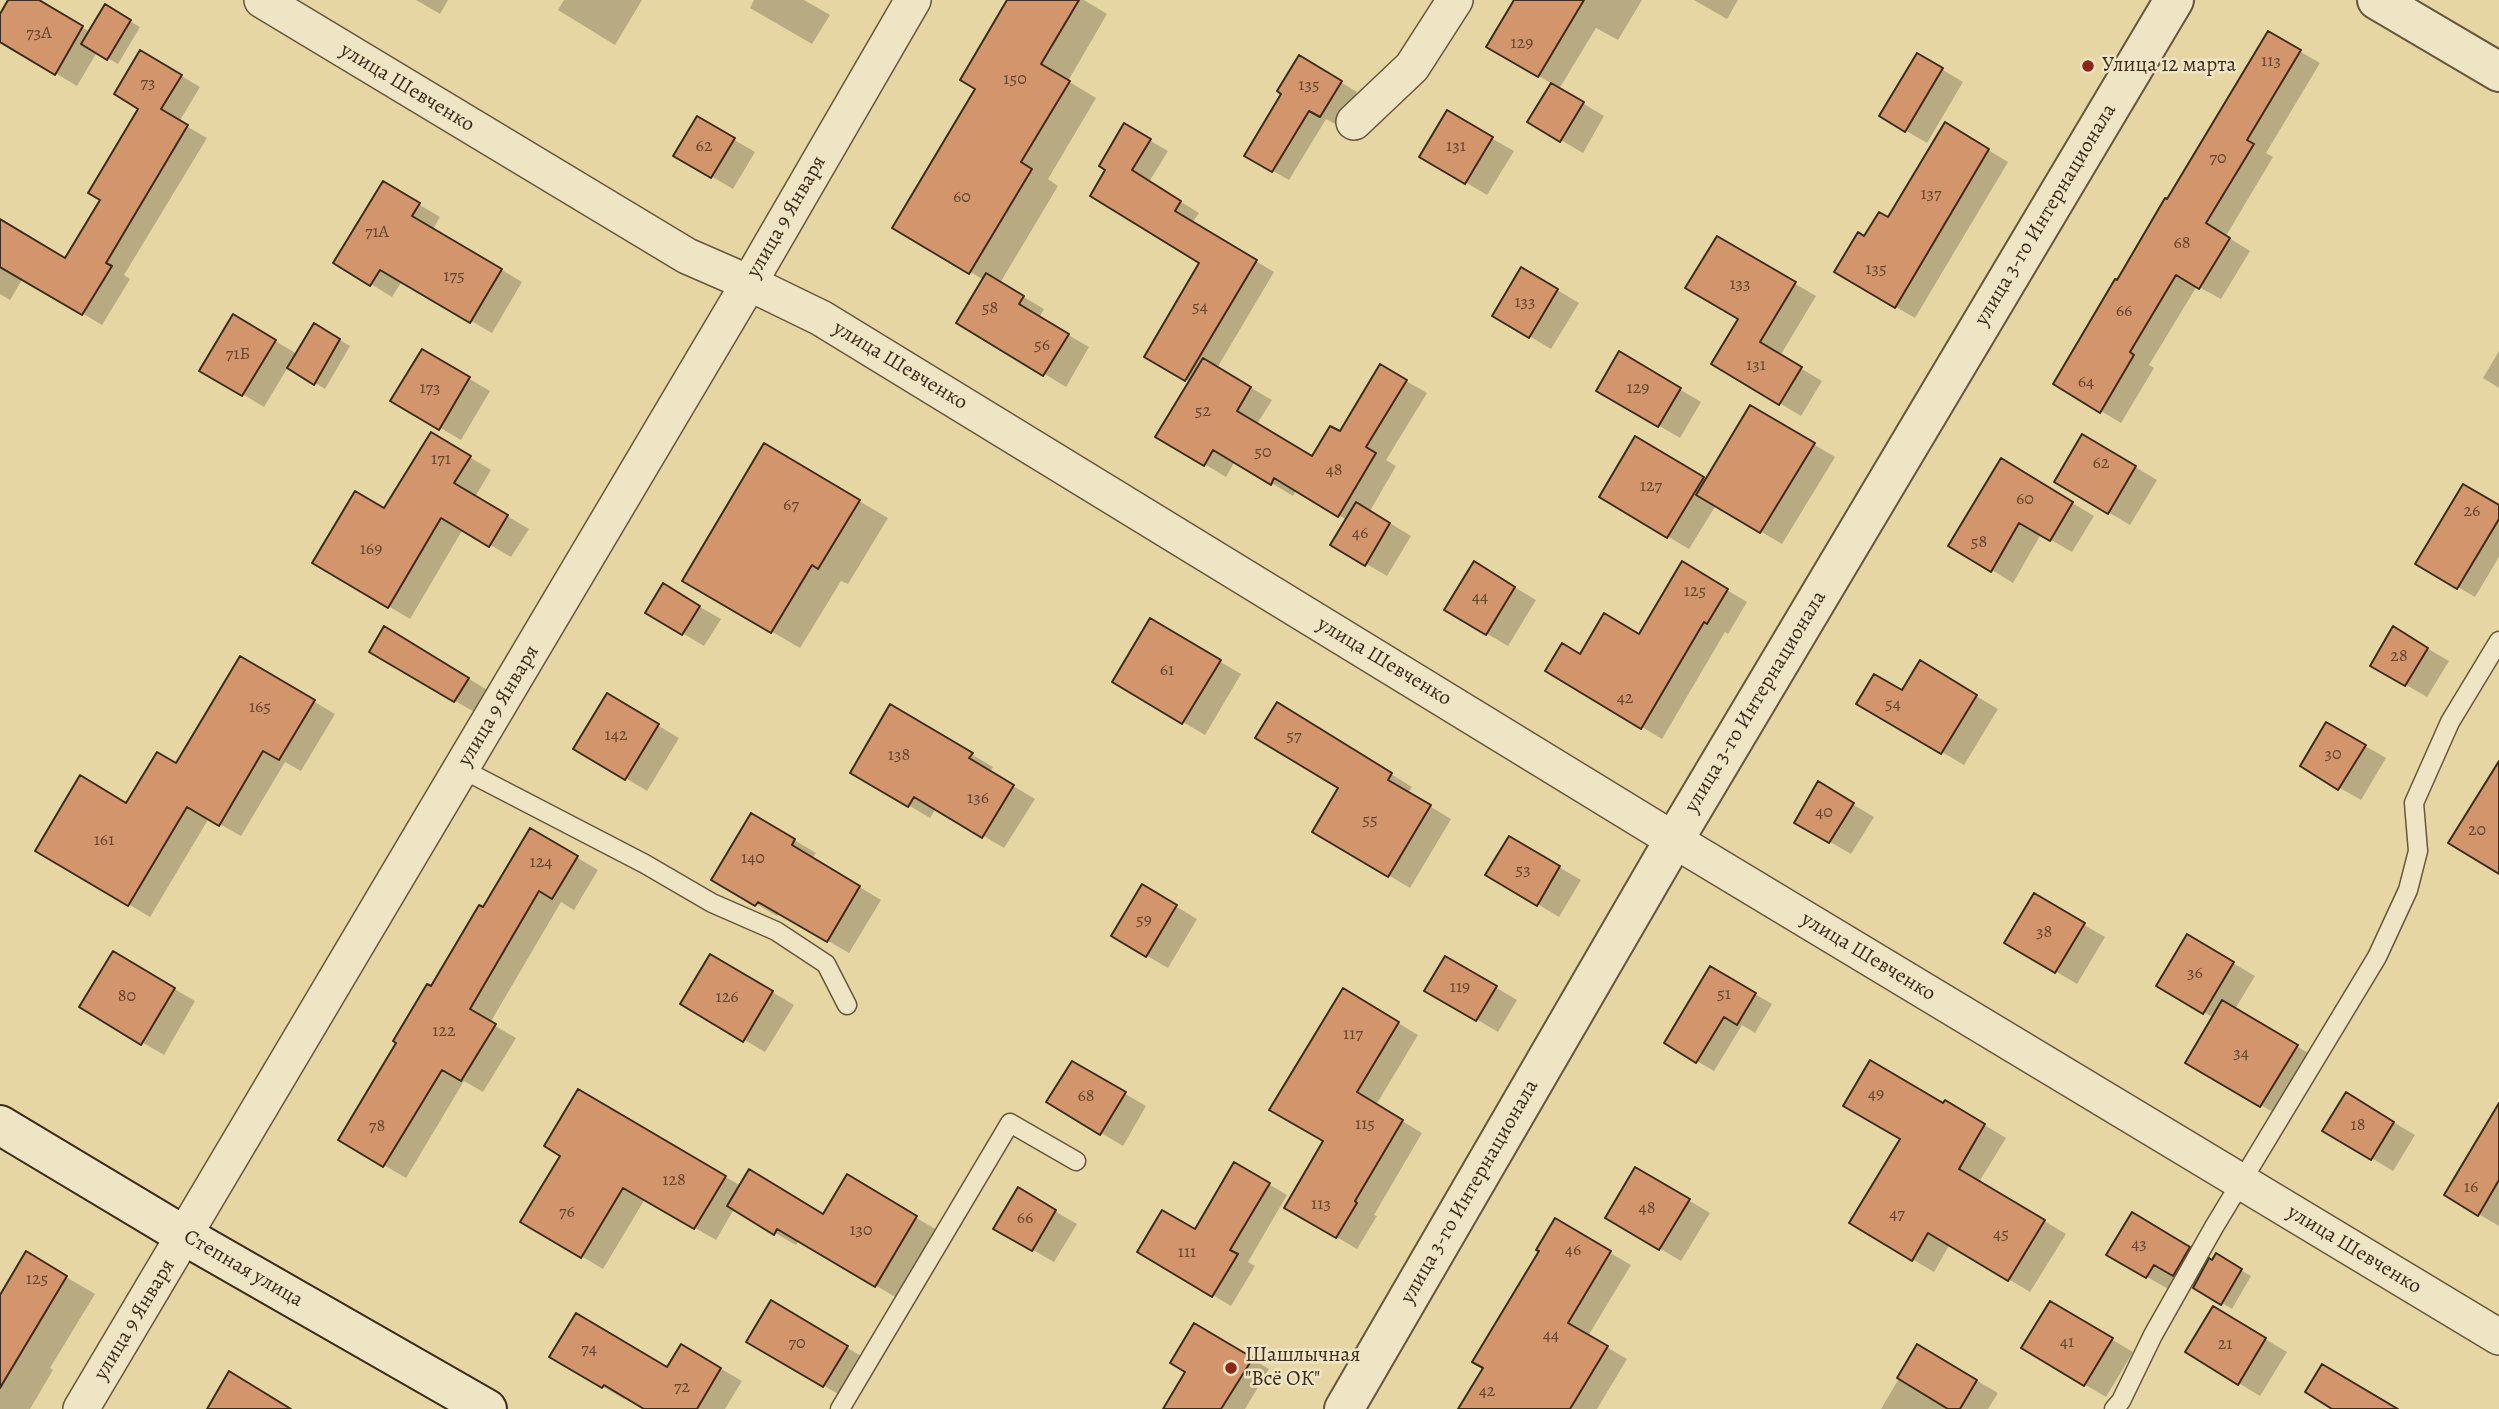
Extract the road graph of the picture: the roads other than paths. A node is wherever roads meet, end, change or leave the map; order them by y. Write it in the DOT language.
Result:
graph roads {
  1 [pos="262,0"];
  2 [pos="913,0"];
  3 [pos="1455,0"];
  4 [pos="2174,0"];
  5 [pos="2377,0"];
  6 [pos="2499,72"];
  7 [pos="1354,122"];
  8 [pos="749,283"];
  9 [pos="2499,641"];
  10 [pos="462,769"];
  11 [pos="1674,840"];
  12 [pos="847,1005"];
  13 [pos="0,1125"];
  14 [pos="1076,1161"];
  15 [pos="2241,1182"];
  16 [pos="185,1236"];
  17 [pos="2499,1337"];
  18 [pos="81,1409"];
  19 [pos="487,1409"];
  20 [pos="840,1409"];
  21 [pos="1344,1409"];
  22 [pos="2113,1409"];
  1 -- 8 [label="street, улица Шевченко"];
  2 -- 8 [label="street, улица 9 Января"];
  3 -- 7 [label="street"];
  4 -- 11 [label="street, улица 3-го Интернационала"];
  5 -- 6 [label="street"];
  8 -- 10 [label="street, улица 9 Января"];
  8 -- 11 [label="street, улица Шевченко"];
  9 -- 15 [label="lane"];
  10 -- 12 [label="lane"];
  10 -- 16 [label="street, улица 9 Января"];
  11 -- 15 [label="street, улица Шевченко"];
  11 -- 21 [label="street, улица 3-го Интернационала"];
  13 -- 16 [label="street, Степная улица"];
  14 -- 20 [label="lane"];
  15 -- 17 [label="street, улица Шевченко"];
  15 -- 22 [label="lane"];
  16 -- 18 [label="street, улица 9 Января"];
  16 -- 19 [label="street, Степная улица"];
}
